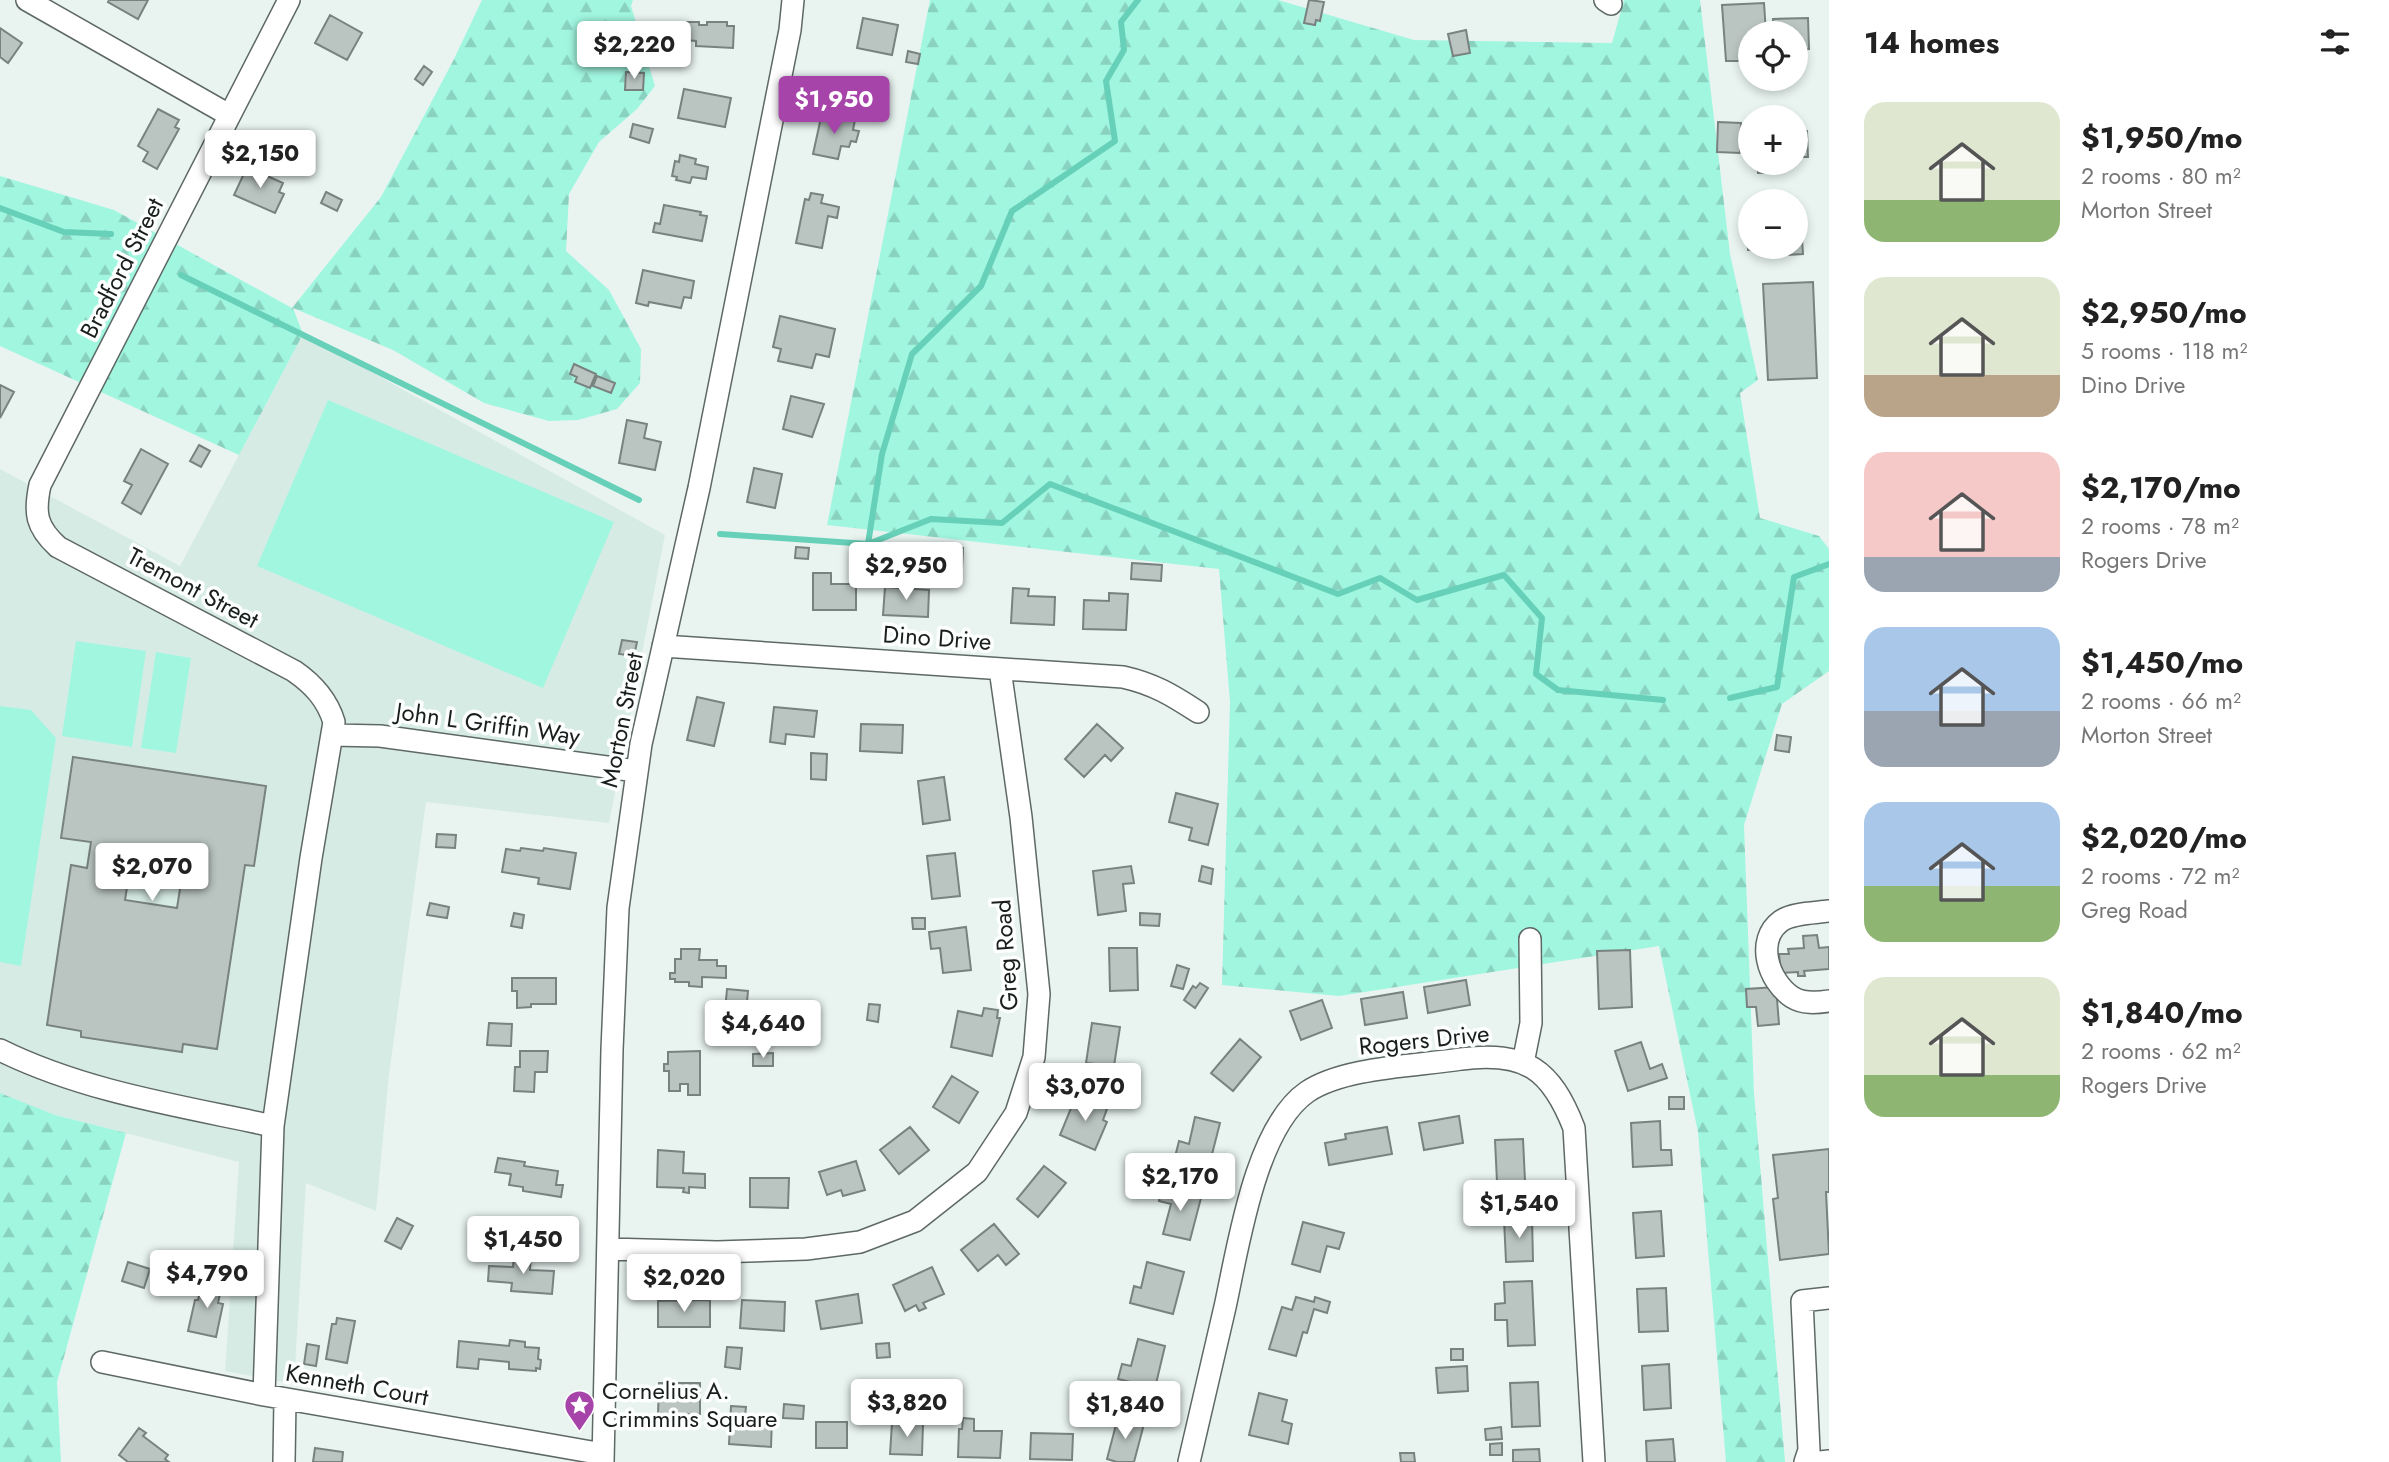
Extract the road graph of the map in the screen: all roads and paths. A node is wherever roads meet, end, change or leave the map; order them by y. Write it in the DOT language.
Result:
graph roads {
  1 [pos="27,0"];
  2 [pos="289,0"];
  3 [pos="793,0"];
  4 [pos="229,115"];
  5 [pos="40,485"];
  6 [pos="663,646"];
  7 [pos="1000,668"];
  8 [pos="1198,712"];
  9 [pos="332,735"];
  10 [pos="636,771"];
  11 [pos="1829,911"];
  12 [pos="1530,939"];
  13 [pos="1829,1001"];
  14 [pos="0,1050"];
  15 [pos="1523,1063"];
  16 [pos="273,1126"];
  17 [pos="608,1249"];
  18 [pos="1829,1298"];
  19 [pos="102,1362"];
  20 [pos="274,1397"];
  21 [pos="603,1458"];
  22 [pos="1829,1461"];
  23 [pos="284,1462"];
  24 [pos="1189,1462"];
  25 [pos="1594,1462"];
  26 [pos="1805,1462"];
  27 [pos="1820,1462"];
  1 -- 4 [label="street"];
  2 -- 4 [label="street, Bradford Street"];
  3 -- 6 [label="street, Morton Street"];
  4 -- 5 [label="street, Bradford Street"];
  5 -- 9 [label="street, Tremont Street"];
  6 -- 7 [label="street, Dino Drive"];
  6 -- 10 [label="street, Morton Street"];
  7 -- 8 [label="street, Dino Drive"];
  7 -- 17 [label="street, Greg Road"];
  9 -- 10 [label="street, John L Griffin Way"];
  9 -- 16 [label="street"];
  10 -- 17 [label="street, Morton Street"];
  11 -- 13 [label="street"];
  12 -- 15 [label="street"];
  14 -- 16 [label="street"];
  15 -- 24 [label="street, Rogers Drive"];
  15 -- 25 [label="street, Rogers Drive"];
  16 -- 20 [label="street"];
  17 -- 21 [label="street, Morton Street"];
  18 -- 26 [label="street"];
  19 -- 20 [label="street, Kenneth Court"];
  20 -- 21 [label="street, Kenneth Court"];
  20 -- 23 [label="street"];
  22 -- 27 [label="street"];
}
